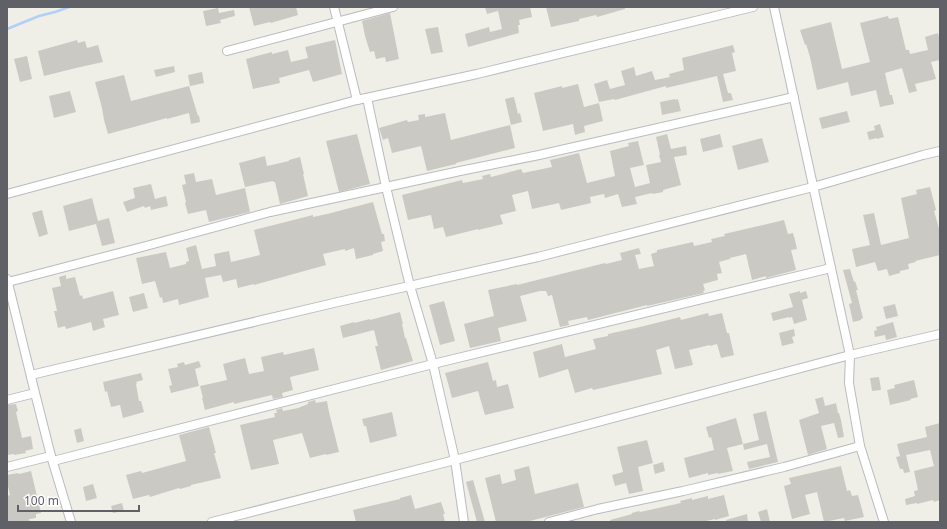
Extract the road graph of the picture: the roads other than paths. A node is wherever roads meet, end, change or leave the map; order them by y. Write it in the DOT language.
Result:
graph roads {
  1 [pos="334,7"];
  2 [pos="393,7"];
  3 [pos="753,7"];
  4 [pos="774,7"];
  5 [pos="338,22"];
  6 [pos="227,51"];
  7 [pos="794,97"];
  8 [pos="367,98"];
  9 [pos="357,100"];
  10 [pos="940,151"];
  11 [pos="386,187"];
  12 [pos="813,187"];
  13 [pos="7,194"];
  14 [pos="831,268"];
  15 [pos="7,281"];
  16 [pos="410,286"];
  17 [pos="940,334"];
  18 [pos="850,355"];
  19 [pos="433,364"];
  20 [pos="31,375"];
  21 [pos="35,394"];
  22 [pos="7,400"];
  23 [pos="860,446"];
  24 [pos="52,458"];
  25 [pos="455,460"];
  26 [pos="7,467"];
  27 [pos="71,522"];
  28 [pos="212,522"];
  29 [pos="464,522"];
  30 [pos="549,522"];
  31 [pos="884,522"];
  1 -- 5 [label="street"];
  2 -- 5 [label="street"];
  3 -- 8 [label="street"];
  4 -- 7 [label="street"];
  5 -- 6 [label="street"];
  5 -- 9 [label="street"];
  7 -- 11 [label="street"];
  7 -- 12 [label="street"];
  8 -- 9 [label="street"];
  8 -- 11 [label="street"];
  9 -- 13 [label="street"];
  10 -- 12 [label="street"];
  11 -- 15 [label="street"];
  11 -- 16 [label="street"];
  12 -- 14 [label="street"];
  12 -- 16 [label="street"];
  14 -- 18 [label="street"];
  14 -- 19 [label="street"];
  15 -- 20 [label="street"];
  16 -- 19 [label="street"];
  16 -- 20 [label="street"];
  17 -- 18 [label="street"];
  18 -- 23 [label="street"];
  18 -- 25 [label="street"];
  19 -- 24 [label="street"];
  19 -- 25 [label="street"];
  20 -- 21 [label="street"];
  21 -- 22 [label="street"];
  21 -- 24 [label="street"];
  23 -- 30 [label="street"];
  23 -- 31 [label="street"];
  24 -- 26 [label="street"];
  24 -- 27 [label="street"];
  25 -- 28 [label="street"];
  25 -- 29 [label="street"];
}
